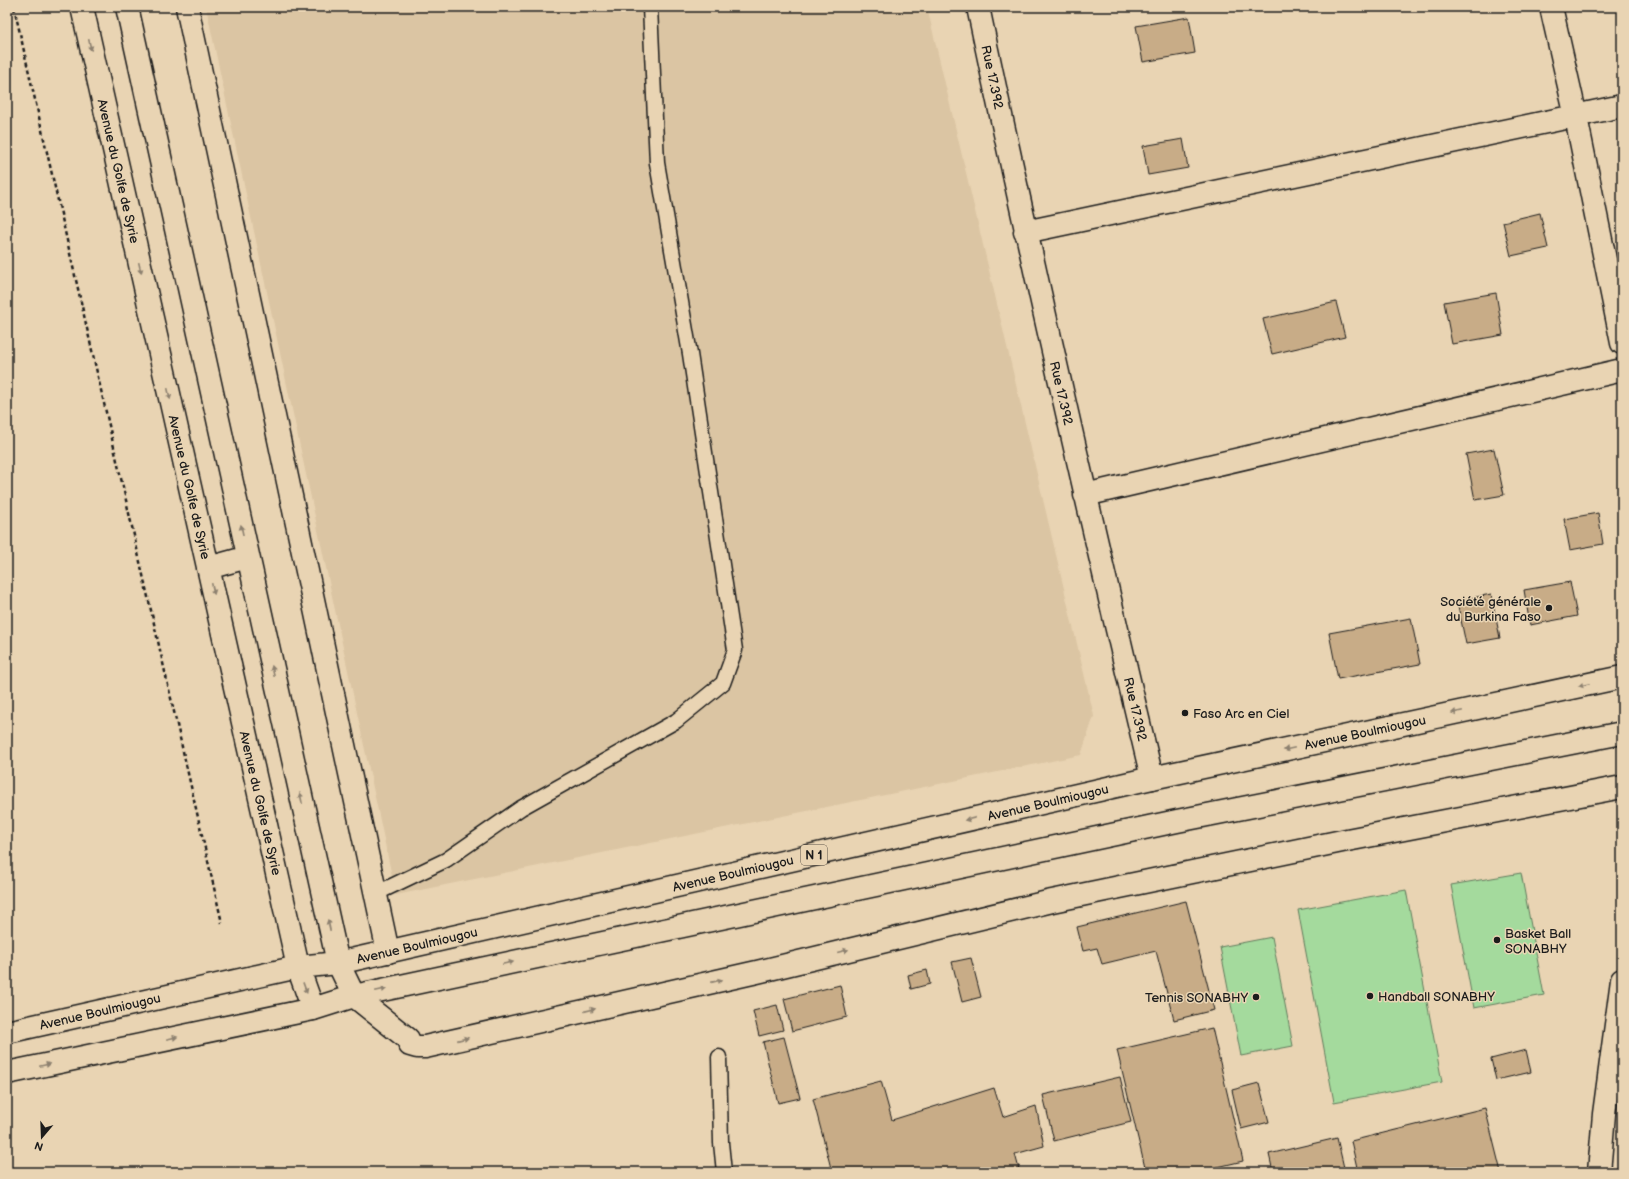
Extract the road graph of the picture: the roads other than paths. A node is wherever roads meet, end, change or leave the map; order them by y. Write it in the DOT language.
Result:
graph roads {
  1 [pos="82,7"];
  2 [pos="127,7"];
  3 [pos="187,7"];
  4 [pos="650,7"];
  5 [pos="978,7"];
  6 [pos="1551,7"];
  7 [pos="1622,106"];
  8 [pos="1576,117"];
  9 [pos="1025,232"];
  10 [pos="1622,343"];
  11 [pos="1622,370"];
  12 [pos="1085,495"];
  13 [pos="248,557"];
  14 [pos="208,568"];
  15 [pos="1622,677"];
  16 [pos="1622,733"];
  17 [pos="1152,778"];
  18 [pos="1622,787"];
  19 [pos="375,894"];
  20 [pos="388,952"];
  21 [pos="338,963"];
  22 [pos="298,967"];
  23 [pos="1622,980"];
  24 [pos="354,996"];
  25 [pos="313,1009"];
  26 [pos="7,1032"];
  27 [pos="719,1057"];
  28 [pos="7,1073"];
  29 [pos="724,1172"];
  30 [pos="1599,1172"];
  1 -- 14 [label="main road, Avenue du Golfe de Syrie, one-way"];
  13 -- 2 [label="main road, one-way"];
  3 -- 19 [label="main road"];
  4 -- 19 [label="lane"];
  5 -- 9 [label="main road, Rue 17.392"];
  6 -- 8 [label="main road"];
  7 -- 8 [label="main road"];
  8 -- 9 [label="main road"];
  8 -- 10 [label="main road"];
  9 -- 12 [label="main road, Rue 17.392"];
  11 -- 12 [label="main road"];
  12 -- 17 [label="main road, Rue 17.392"];
  13 -- 14 [label="main road"];
  21 -- 13 [label="main road, one-way"];
  14 -- 22 [label="main road, Avenue du Golfe de Syrie, one-way"];
  15 -- 17 [label="main road, Avenue Boulmiougou / N 1, one-way"];
  24 -- 16 [label="main road, one-way"];
  17 -- 20 [label="main road, Avenue Boulmiougou / N 1, one-way"];
  24 -- 18 [label="main road, one-way"];
  19 -- 20 [label="main road"];
  20 -- 21 [label="main road, Avenue Boulmiougou / N 1"];
  21 -- 22 [label="main road, Avenue Boulmiougou / N 1"];
  21 -- 24 [label="main road"];
  22 -- 25 [label="main road, Avenue du Golfe de Syrie, one-way"];
  22 -- 26 [label="main road, Avenue Boulmiougou / N 1"];
  23 -- 30 [label="main road"];
  24 -- 25 [label="main road"];
  28 -- 25 [label="main road, one-way"];
  27 -- 29 [label="lane"];
}
